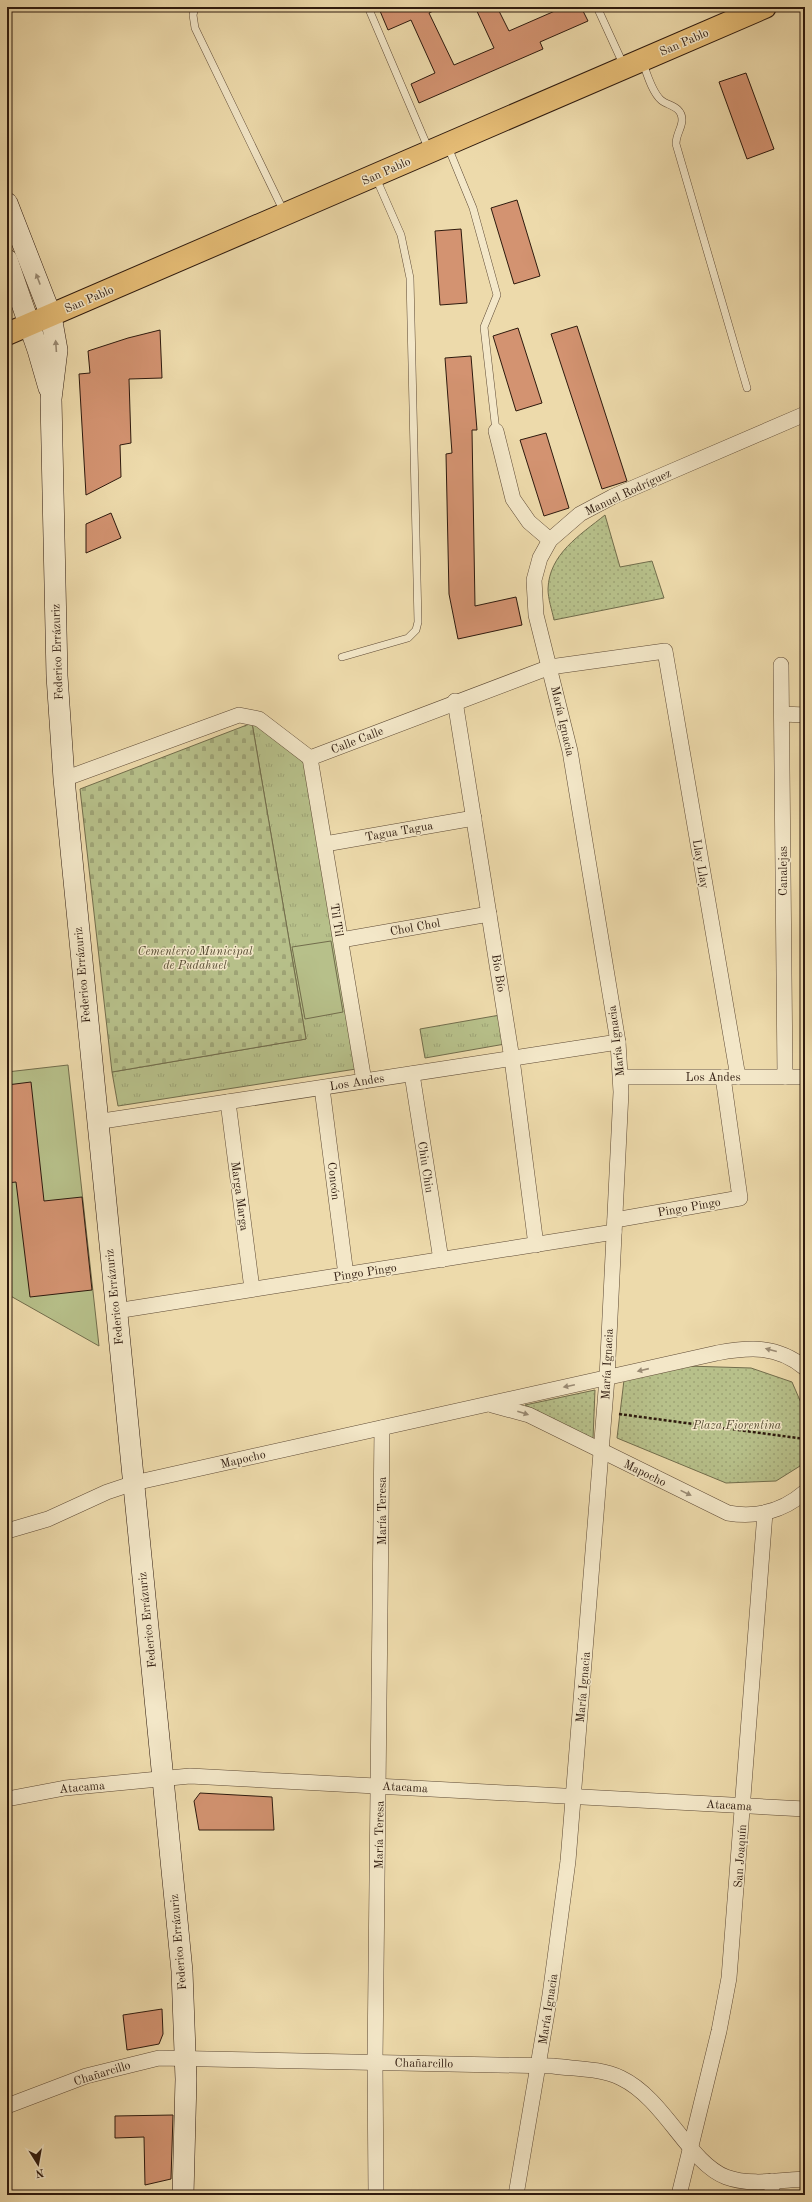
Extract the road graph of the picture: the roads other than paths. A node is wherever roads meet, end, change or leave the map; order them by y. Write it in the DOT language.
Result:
graph roads {
  1 [pos="195,7"];
  2 [pos="368,7"];
  3 [pos="596,7"];
  4 [pos="765,7"];
  5 [pos="633,64"];
  6 [pos="438,149"];
  7 [pos="375,176"];
  8 [pos="7,203"];
  9 [pos="285,214"];
  10 [pos="7,260"];
  11 [pos="51,316"];
  12 [pos="28,325"];
  13 [pos="7,334"];
  14 [pos="747,388"];
  15 [pos="51,399"];
  16 [pos="805,414"];
  17 [pos="496,431"];
  18 [pos="550,540"];
  19 [pos="665,651"];
  20 [pos="342,657"];
  21 [pos="781,665"];
  22 [pos="550,667"];
  23 [pos="455,701"];
  24 [pos="782,714"];
  25 [pos="805,714"];
  26 [pos="310,758"];
  27 [pos="64,779"];
  28 [pos="474,818"];
  29 [pos="325,844"];
  30 [pos="489,914"];
  31 [pos="341,940"];
  32 [pos="618,1042"];
  33 [pos="512,1059"];
  34 [pos="412,1074"];
  35 [pos="621,1077"];
  36 [pos="731,1077"];
  37 [pos="785,1077"];
  38 [pos="805,1077"];
  39 [pos="364,1081"];
  40 [pos="322,1088"];
  41 [pos="228,1102"];
  42 [pos="96,1122"];
  43 [pos="740,1198"];
  44 [pos="615,1226"];
  45 [pos="536,1245"];
  46 [pos="441,1260"];
  47 [pos="346,1275"];
  48 [pos="252,1289"];
  49 [pos="116,1311"];
  50 [pos="805,1368"];
  51 [pos="607,1378"];
  52 [pos="485,1404"];
  53 [pos="382,1428"];
  54 [pos="601,1451"];
  55 [pos="134,1483"];
  56 [pos="805,1492"];
  57 [pos="765,1513"];
  58 [pos="7,1531"];
  59 [pos="163,1779"];
  60 [pos="380,1786"];
  61 [pos="574,1796"];
  62 [pos="7,1799"];
  63 [pos="744,1806"];
  64 [pos="805,1809"];
  65 [pos="186,2058"];
  66 [pos="375,2062"];
  67 [pos="538,2066"];
  68 [pos="7,2106"];
  69 [pos="691,2146"];
  70 [pos="805,2179"];
  71 [pos="772,2188"];
  72 [pos="184,2195"];
  73 [pos="376,2195"];
  74 [pos="516,2195"];
  75 [pos="679,2195"];
  1 -- 9 [label="lane"];
  2 -- 6 [label="lane"];
  3 -- 5 [label="lane"];
  4 -- 5 [label="main road, San Pablo"];
  5 -- 6 [label="main road, San Pablo"];
  5 -- 14 [label="lane"];
  6 -- 7 [label="main road, San Pablo"];
  6 -- 17 [label="lane"];
  7 -- 9 [label="main road, San Pablo"];
  7 -- 20 [label="lane"];
  11 -- 8 [label="street, Federico Errázuriz, one-way"];
  9 -- 11 [label="main road, San Pablo"];
  10 -- 12 [label="street, Federico Errázuriz"];
  11 -- 12 [label="main road, San Pablo"];
  15 -- 11 [label="street, Federico Errázuriz, one-way"];
  12 -- 13 [label="main road, San Pablo"];
  12 -- 15 [label="street, Federico Errázuriz"];
  15 -- 27 [label="street, Federico Errázuriz"];
  16 -- 18 [label="street, Manuel Rodríguez"];
  17 -- 18 [label="street"];
  18 -- 22 [label="street, María Ignacia"];
  19 -- 22 [label="street, Calle Calle"];
  19 -- 36 [label="street, Llay Llay"];
  21 -- 24 [label="street, Canalejas"];
  22 -- 23 [label="street, Calle Calle"];
  22 -- 32 [label="street, María Ignacia"];
  23 -- 26 [label="street, Calle Calle"];
  23 -- 28 [label="street, Bío Bío"];
  24 -- 25 [label="street"];
  24 -- 37 [label="street, Canalejas"];
  26 -- 27 [label="street"];
  26 -- 29 [label="street, Til Til"];
  27 -- 42 [label="street, Federico Errázuriz"];
  28 -- 29 [label="street, Tagua Tagua"];
  28 -- 30 [label="street, Bío Bío"];
  29 -- 31 [label="street, Til Til"];
  30 -- 31 [label="street, Chol Chol"];
  30 -- 33 [label="street, Bío Bío"];
  31 -- 39 [label="street, Til Til"];
  32 -- 33 [label="street, Los Andes"];
  32 -- 35 [label="street, María Ignacia"];
  33 -- 34 [label="street, Los Andes"];
  33 -- 45 [label="street, Bío Bío"];
  34 -- 39 [label="street, Los Andes"];
  34 -- 46 [label="street, Chiu Chiu"];
  35 -- 36 [label="street, Los Andes"];
  35 -- 44 [label="street, María Ignacia"];
  36 -- 37 [label="street, Los Andes"];
  36 -- 43 [label="street, Llay Llay"];
  37 -- 38 [label="street, Los Andes"];
  39 -- 40 [label="street, Los Andes"];
  40 -- 41 [label="street, Los Andes"];
  40 -- 47 [label="street, Concón"];
  41 -- 42 [label="street, Los Andes"];
  41 -- 48 [label="street, Marga Marga"];
  42 -- 49 [label="street, Federico Errázuriz"];
  43 -- 44 [label="street, Pingo Pingo"];
  44 -- 45 [label="street, Pingo Pingo"];
  44 -- 51 [label="street, María Ignacia"];
  45 -- 46 [label="street, Pingo Pingo"];
  46 -- 47 [label="street, Pingo Pingo"];
  47 -- 48 [label="street, Pingo Pingo"];
  48 -- 49 [label="street, Pingo Pingo"];
  49 -- 55 [label="street, Federico Errázuriz"];
  50 -- 51 [label="street, Mapocho, one-way"];
  51 -- 52 [label="street, Mapocho, one-way"];
  51 -- 54 [label="street, María Ignacia"];
  52 -- 53 [label="street, Mapocho"];
  52 -- 54 [label="street, Mapocho, one-way"];
  53 -- 55 [label="street, Mapocho"];
  53 -- 60 [label="street, María Teresa"];
  54 -- 57 [label="street, Mapocho, one-way"];
  54 -- 61 [label="street, María Ignacia"];
  55 -- 58 [label="street, Mapocho"];
  55 -- 59 [label="street, Federico Errázuriz"];
  56 -- 57 [label="street, Mapocho"];
  57 -- 63 [label="street, San Joaquín"];
  59 -- 60 [label="street, Atacama"];
  59 -- 62 [label="street, Atacama"];
  59 -- 65 [label="street, Federico Errázuriz"];
  60 -- 61 [label="street, Atacama"];
  60 -- 66 [label="street, María Teresa"];
  61 -- 63 [label="street, Atacama"];
  61 -- 67 [label="street, María Ignacia"];
  63 -- 64 [label="street, Atacama"];
  63 -- 69 [label="street, San Joaquín"];
  65 -- 66 [label="street, Chañarcillo"];
  65 -- 68 [label="street, Chañarcillo"];
  65 -- 72 [label="street, Federico Errázuriz"];
  66 -- 67 [label="street, Chañarcillo"];
  66 -- 73 [label="street, María Teresa"];
  67 -- 69 [label="street, Chañarcillo"];
  67 -- 74 [label="street, María Ignacia"];
  69 -- 71 [label="street, Chañarcillo"];
  69 -- 75 [label="street, San Joaquín"];
  70 -- 71 [label="street, Chañarcillo"];
}
